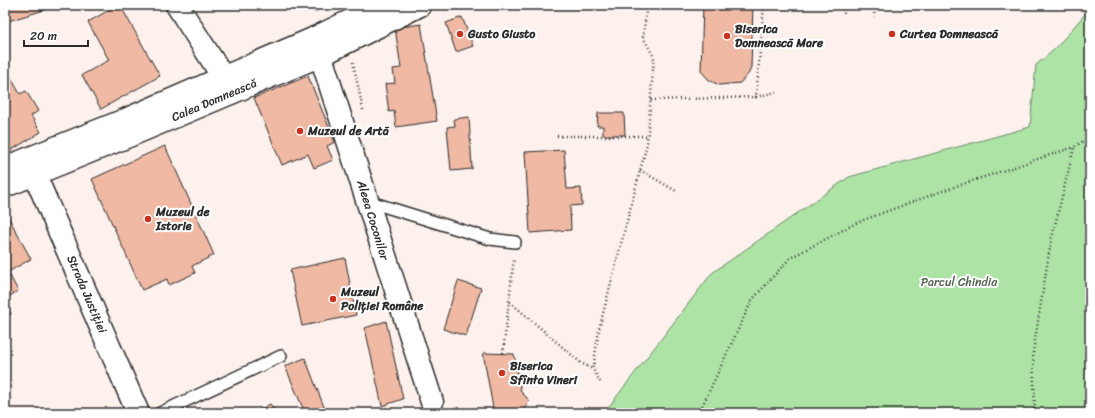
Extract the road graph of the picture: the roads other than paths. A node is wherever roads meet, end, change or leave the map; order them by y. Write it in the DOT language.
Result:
graph roads {
  1 [pos="177,5"];
  2 [pos="383,5"];
  3 [pos="420,5"];
  4 [pos="318,46"];
  5 [pos="227,85"];
  6 [pos="31,167"];
  7 [pos="5,168"];
  8 [pos="5,186"];
  9 [pos="367,201"];
  10 [pos="516,242"];
  11 [pos="281,356"];
  12 [pos="434,409"];
  13 [pos="138,413"];
  14 [pos="160,413"];
  1 -- 5 [label="street"];
  2 -- 4 [label="street, Calea Domnească"];
  3 -- 4 [label="street, Calea Domnească"];
  4 -- 5 [label="street, Calea Domnească"];
  4 -- 9 [label="street, Aleea Coconilor"];
  5 -- 6 [label="street, Calea Domnească"];
  6 -- 7 [label="street, Calea Domnească"];
  6 -- 8 [label="street, Calea Domnească"];
  6 -- 13 [label="street, Strada Justiției"];
  9 -- 10 [label="lane"];
  9 -- 12 [label="street, Aleea Coconilor"];
  11 -- 14 [label="lane"];
}
